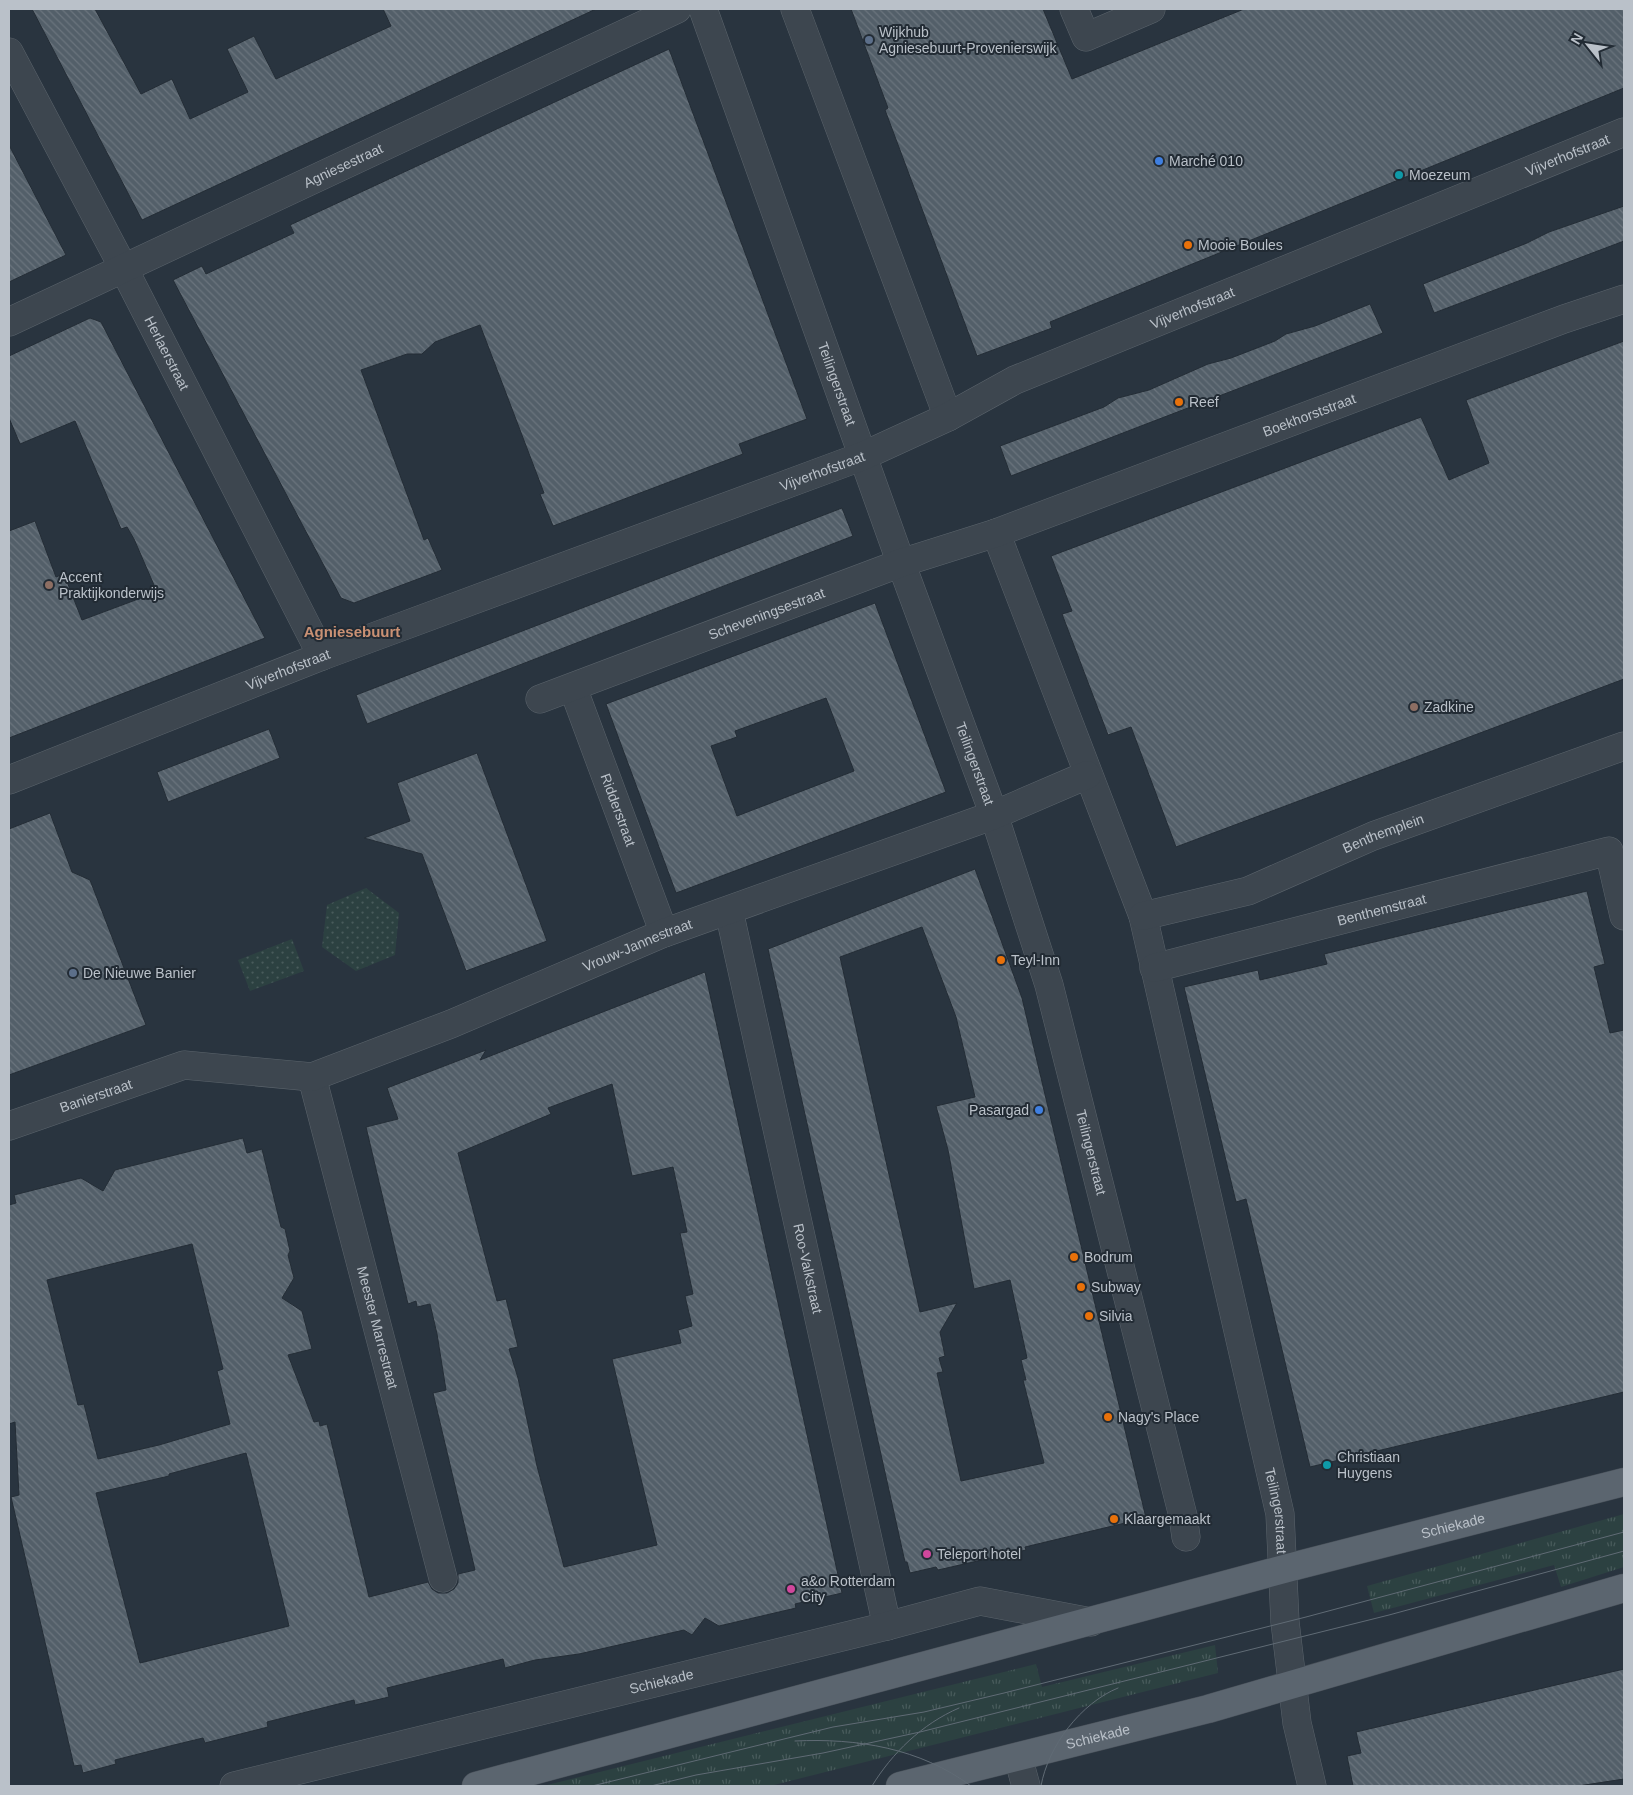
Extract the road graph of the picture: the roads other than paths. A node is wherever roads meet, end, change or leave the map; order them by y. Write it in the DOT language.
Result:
graph roads {
  1 [pos="677,9"];
  2 [pos="703,9"];
  3 [pos="795,9"];
  4 [pos="1074,9"];
  5 [pos="1151,9"];
  6 [pos="9,52"];
  7 [pos="1624,132"];
  8 [pos="124,269"];
  9 [pos="1624,299"];
  10 [pos="9,322"];
  11 [pos="948,416"];
  12 [pos="863,456"];
  13 [pos="996,533"];
  14 [pos="901,563"];
  15 [pos="322,656"];
  16 [pos="572,688"];
  17 [pos="540,699"];
  18 [pos="1624,746"];
  19 [pos="1087,775"];
  20 [pos="9,780"];
  21 [pos="994,815"];
  22 [pos="729,911"];
  23 [pos="1143,916"];
  24 [pos="1624,916"];
  25 [pos="664,933"];
  26 [pos="1154,968"];
  27 [pos="184,1065"];
  28 [pos="312,1077"];
  29 [pos="9,1126"];
  30 [pos="1624,1482"];
  31 [pos="1186,1537"];
  32 [pos="1282,1570"];
  33 [pos="443,1578"];
  34 [pos="1624,1588"];
  35 [pos="1090,1622"];
  36 [pos="887,1626"];
  37 [pos="1294,1684"];
  38 [pos="1018,1757"];
  39 [pos="234,1786"];
  40 [pos="476,1786"];
  41 [pos="900,1786"];
  42 [pos="1026,1786"];
  43 [pos="1312,1786"];
  1 -- 8 [label="street, Agniesestraat"];
  2 -- 12 [label="street, Teilingerstraat"];
  3 -- 11 [label="street"];
  4 -- 5 [label="street"];
  6 -- 8 [label="street, Herlaerstraat"];
  7 -- 11 [label="street, Vijverhofstraat"];
  8 -- 10 [label="street, Agniesestraat"];
  8 -- 15 [label="street, Herlaerstraat"];
  9 -- 13 [label="street, Boekhorststraat"];
  11 -- 12 [label="street, Vijverhofstraat"];
  12 -- 14 [label="street, Teilingerstraat"];
  12 -- 15 [label="street, Vijverhofstraat"];
  13 -- 14 [label="street, Scheveningsestraat"];
  13 -- 19 [label="street, Teilingerstraat"];
  14 -- 16 [label="street, Scheveningsestraat"];
  14 -- 21 [label="street, Teilingerstraat"];
  15 -- 20 [label="street, Vijverhofstraat"];
  16 -- 17 [label="street, Scheveningsestraat"];
  16 -- 25 [label="street, Ridderstraat"];
  18 -- 23 [label="street, Benthemplein"];
  19 -- 21 [label="street, Vrouw-Jannestraat"];
  19 -- 23 [label="street, Teilingerstraat"];
  21 -- 22 [label="street, Vrouw-Jannestraat"];
  21 -- 31 [label="street, Teilingerstraat"];
  22 -- 25 [label="street, Vrouw-Jannestraat"];
  22 -- 36 [label="street, Roo-Valkstraat"];
  23 -- 26 [label="street, Teilingerstraat"];
  24 -- 26 [label="street, Benthemstraat"];
  25 -- 28 [label="street, Vrouw-Jannestraat"];
  26 -- 32 [label="street, Teilingerstraat"];
  27 -- 28 [label="street, Vrouw-Jannestraat"];
  27 -- 29 [label="street, Banierstraat"];
  28 -- 33 [label="street, Meester Marrestraat"];
  30 -- 32 [label="main road, Schiekade"];
  32 -- 35 [label="main road, Schiekade"];
  32 -- 37 [label="street"];
  34 -- 37 [label="main road, Schiekade"];
  35 -- 36 [label="street, Schiekade"];
  35 -- 40 [label="main road, Schiekade"];
  36 -- 39 [label="street, Schiekade"];
  37 -- 38 [label="main road, Schiekade"];
  37 -- 43 [label="street"];
  38 -- 41 [label="main road, Schiekade"];
  38 -- 42 [label="street"];
}
